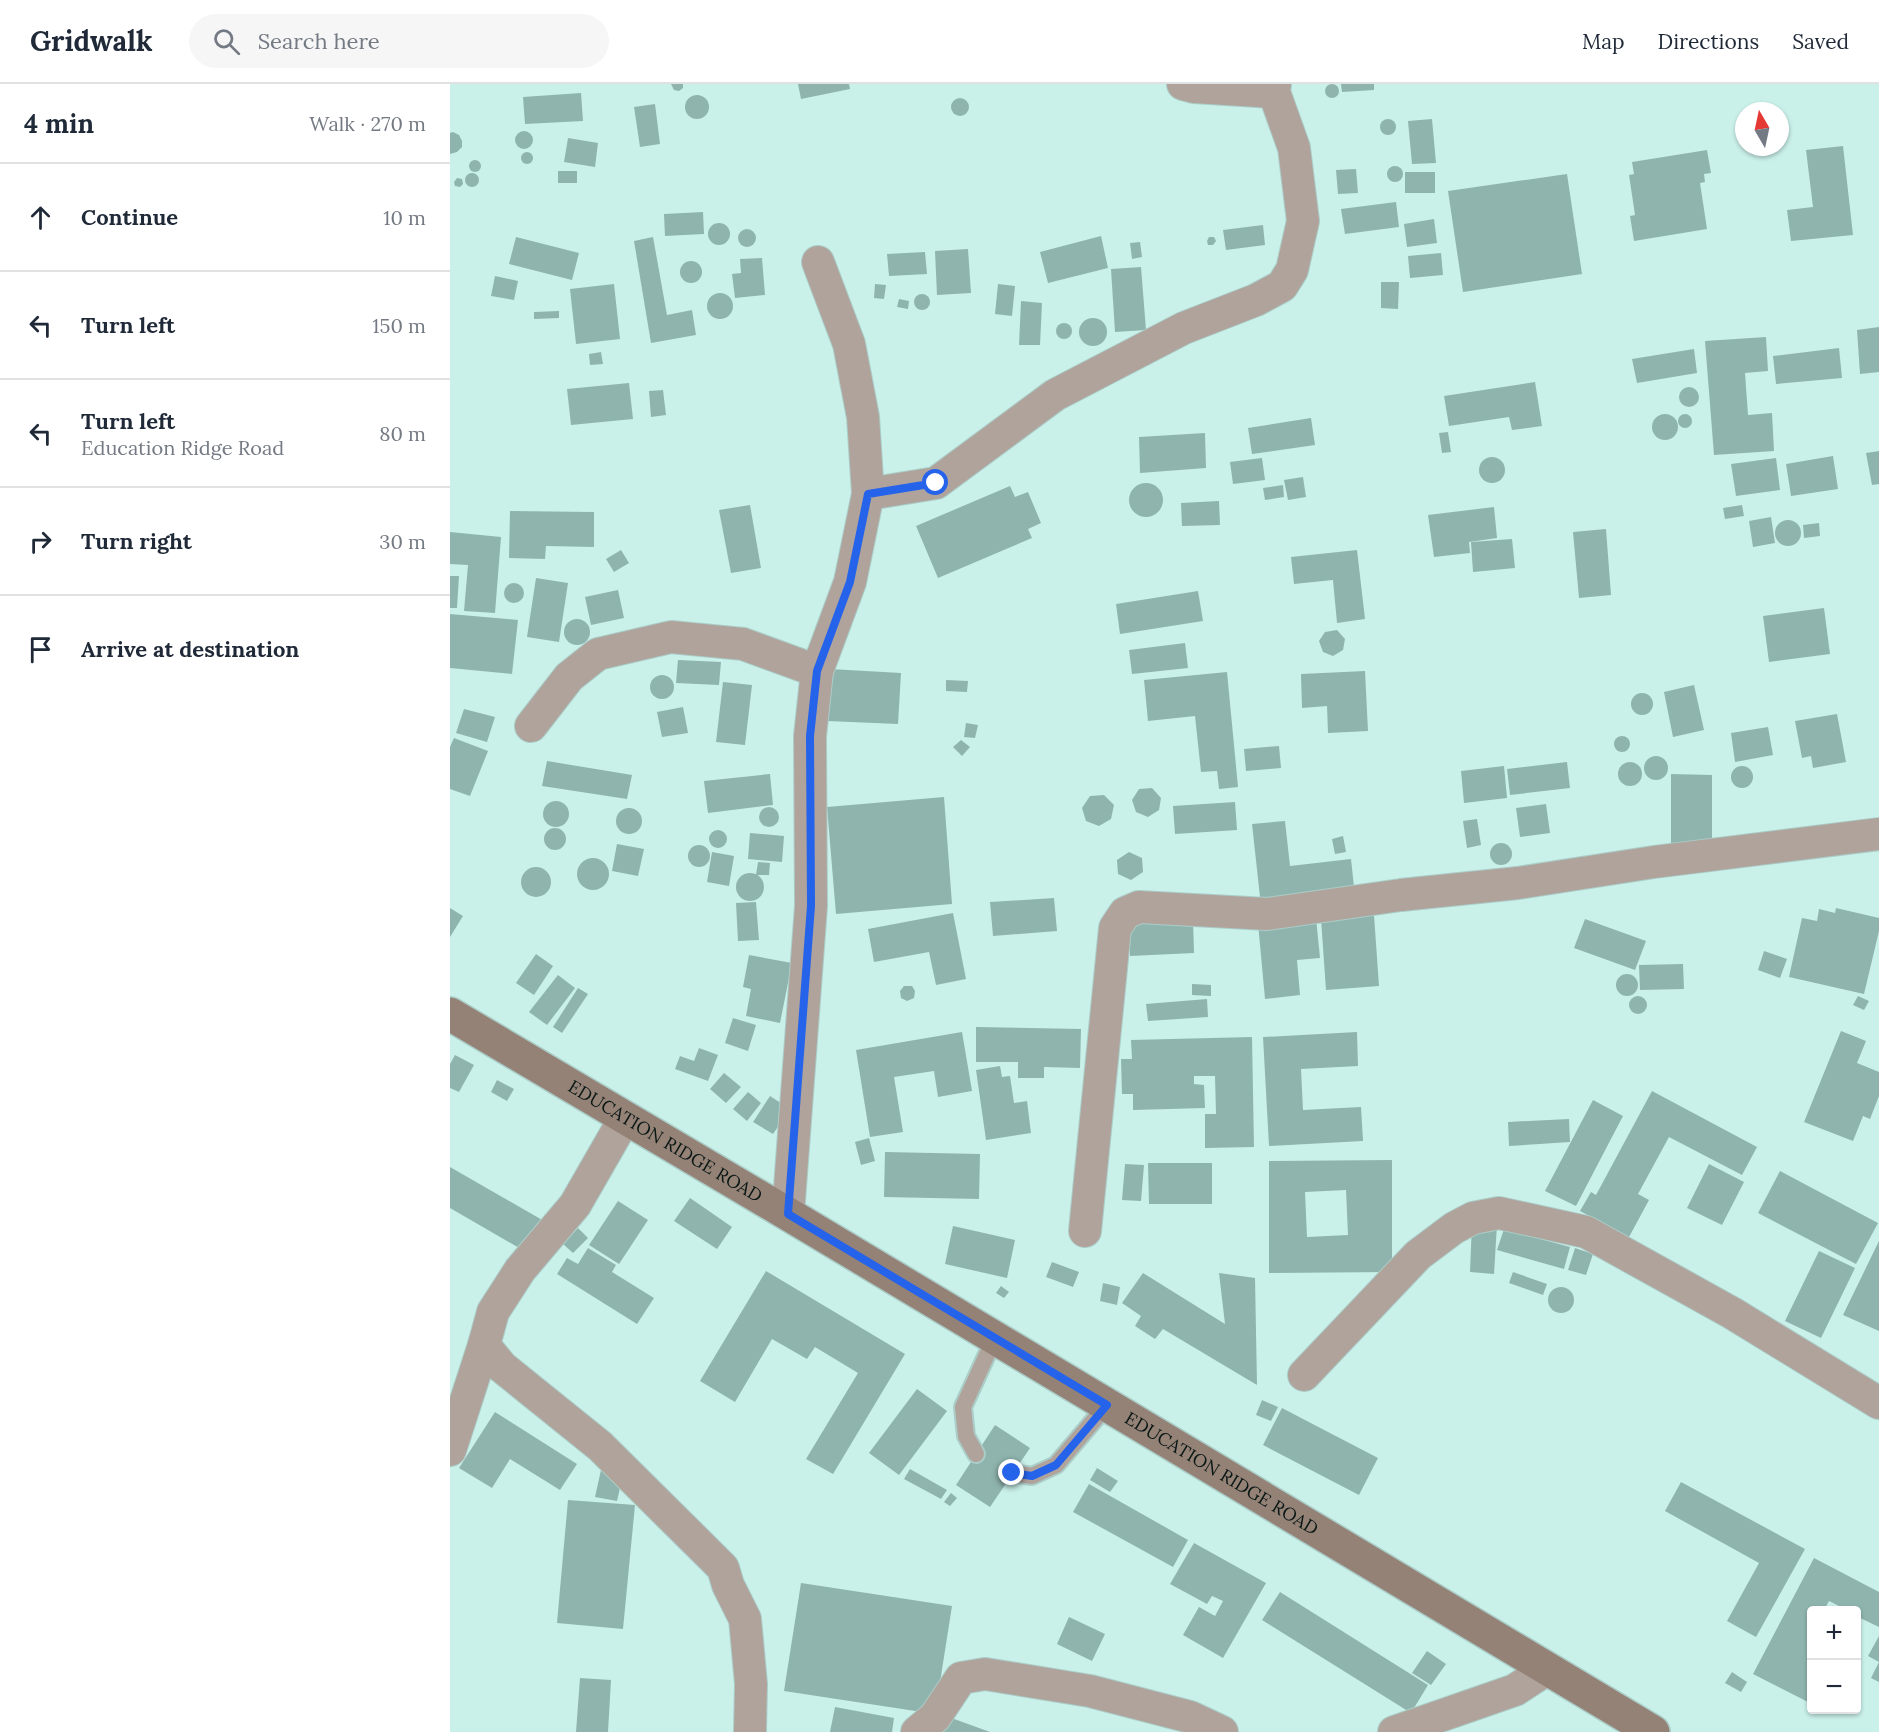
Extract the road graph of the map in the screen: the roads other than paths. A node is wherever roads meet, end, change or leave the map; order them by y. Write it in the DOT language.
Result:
graph roads {
  1 [pos="1183,84"];
  2 [pos="1275,88"];
  3 [pos="818,262"];
  4 [pos="868,494"];
  5 [pos="817,671"];
  6 [pos="531,726"];
  7 [pos="1879,834"];
  8 [pos="450,1014"];
  9 [pos="625,1118"];
  10 [pos="788,1214"];
  11 [pos="1085,1231"];
  12 [pos="995,1337"];
  13 [pos="484,1345"];
  14 [pos="1304,1376"];
  15 [pos="1879,1403"];
  16 [pos="1107,1405"];
  17 [pos="450,1450"];
  18 [pos="976,1454"];
  19 [pos="1012,1473"];
  20 [pos="1547,1669"];
  21 [pos="750,1732"];
  22 [pos="917,1732"];
  23 [pos="1222,1732"];
  24 [pos="1394,1732"];
  25 [pos="1653,1732"];
  1 -- 2 [label="street"];
  2 -- 4 [label="street"];
  3 -- 4 [label="street"];
  4 -- 5 [label="street"];
  5 -- 6 [label="street"];
  5 -- 10 [label="street"];
  7 -- 11 [label="street"];
  8 -- 9 [label="main road, EDUCATION RIDGE ROAD"];
  9 -- 10 [label="main road, EDUCATION RIDGE ROAD"];
  9 -- 13 [label="street"];
  10 -- 12 [label="main road, EDUCATION RIDGE ROAD"];
  12 -- 16 [label="main road, EDUCATION RIDGE ROAD"];
  12 -- 18 [label="lane"];
  13 -- 17 [label="street"];
  13 -- 21 [label="street"];
  14 -- 15 [label="street"];
  16 -- 19 [label="lane"];
  16 -- 20 [label="main road, EDUCATION RIDGE ROAD"];
  20 -- 24 [label="street"];
  20 -- 25 [label="main road, EDUCATION RIDGE ROAD"];
  22 -- 23 [label="street"];
}
